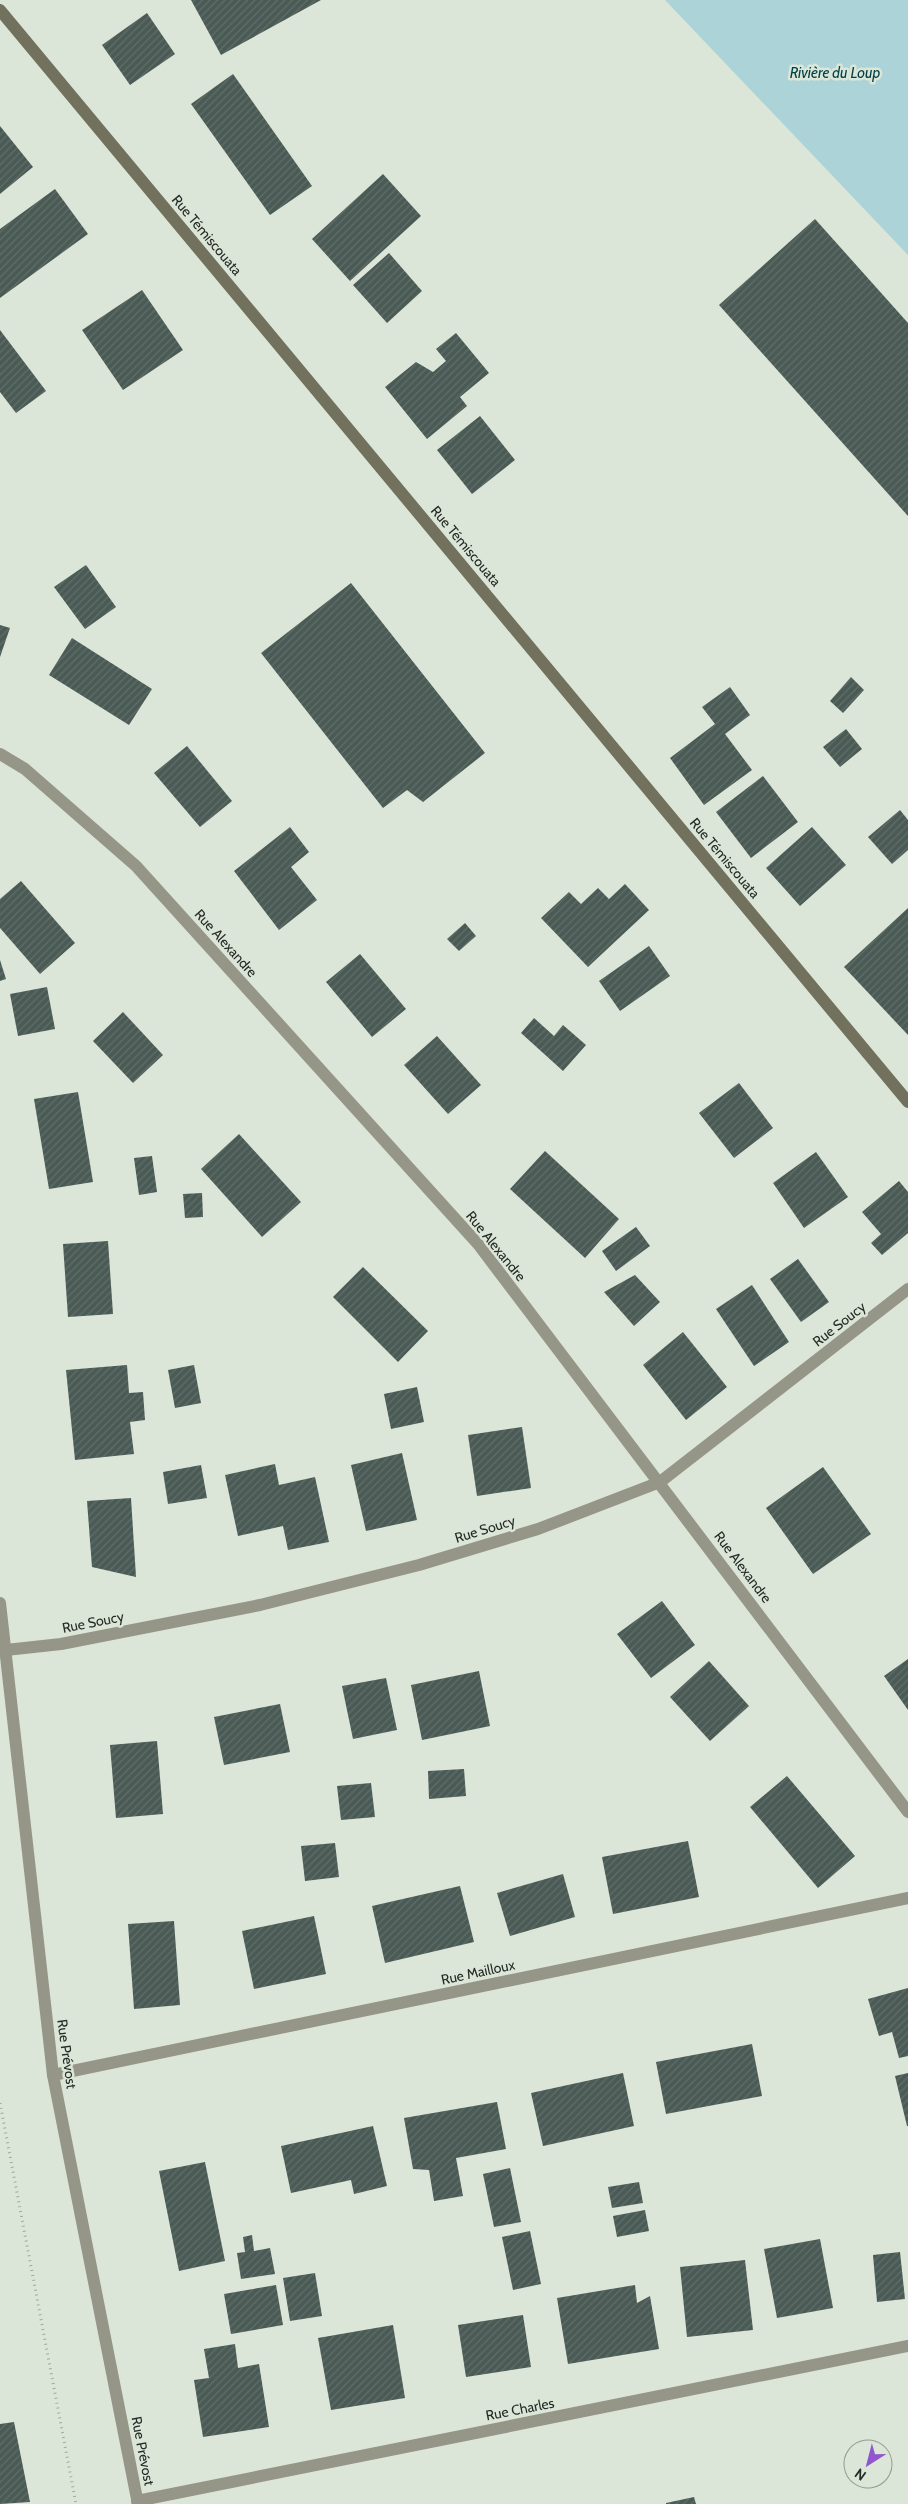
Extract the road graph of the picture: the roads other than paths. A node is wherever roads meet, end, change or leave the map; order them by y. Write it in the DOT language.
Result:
graph roads {
  1 [pos="0,10"];
  2 [pos="0,754"];
  3 [pos="908,1102"];
  4 [pos="908,1290"];
  5 [pos="660,1482"];
  6 [pos="0,1603"];
  7 [pos="6,1650"];
  8 [pos="908,1812"];
  9 [pos="908,1898"];
  10 [pos="53,2075"];
  11 [pos="908,2346"];
  12 [pos="138,2503"];
  1 -- 3 [label="main road, Rue Témiscouata"];
  2 -- 5 [label="street, Rue Alexandre"];
  4 -- 5 [label="street, Rue Soucy"];
  5 -- 7 [label="street, Rue Soucy"];
  5 -- 8 [label="street, Rue Alexandre"];
  6 -- 7 [label="street, Rue Prévost"];
  7 -- 10 [label="street, Rue Prévost"];
  9 -- 10 [label="street, Rue Mailloux"];
  10 -- 12 [label="street, Rue Prévost"];
  11 -- 12 [label="street, Rue Charles"];
}
